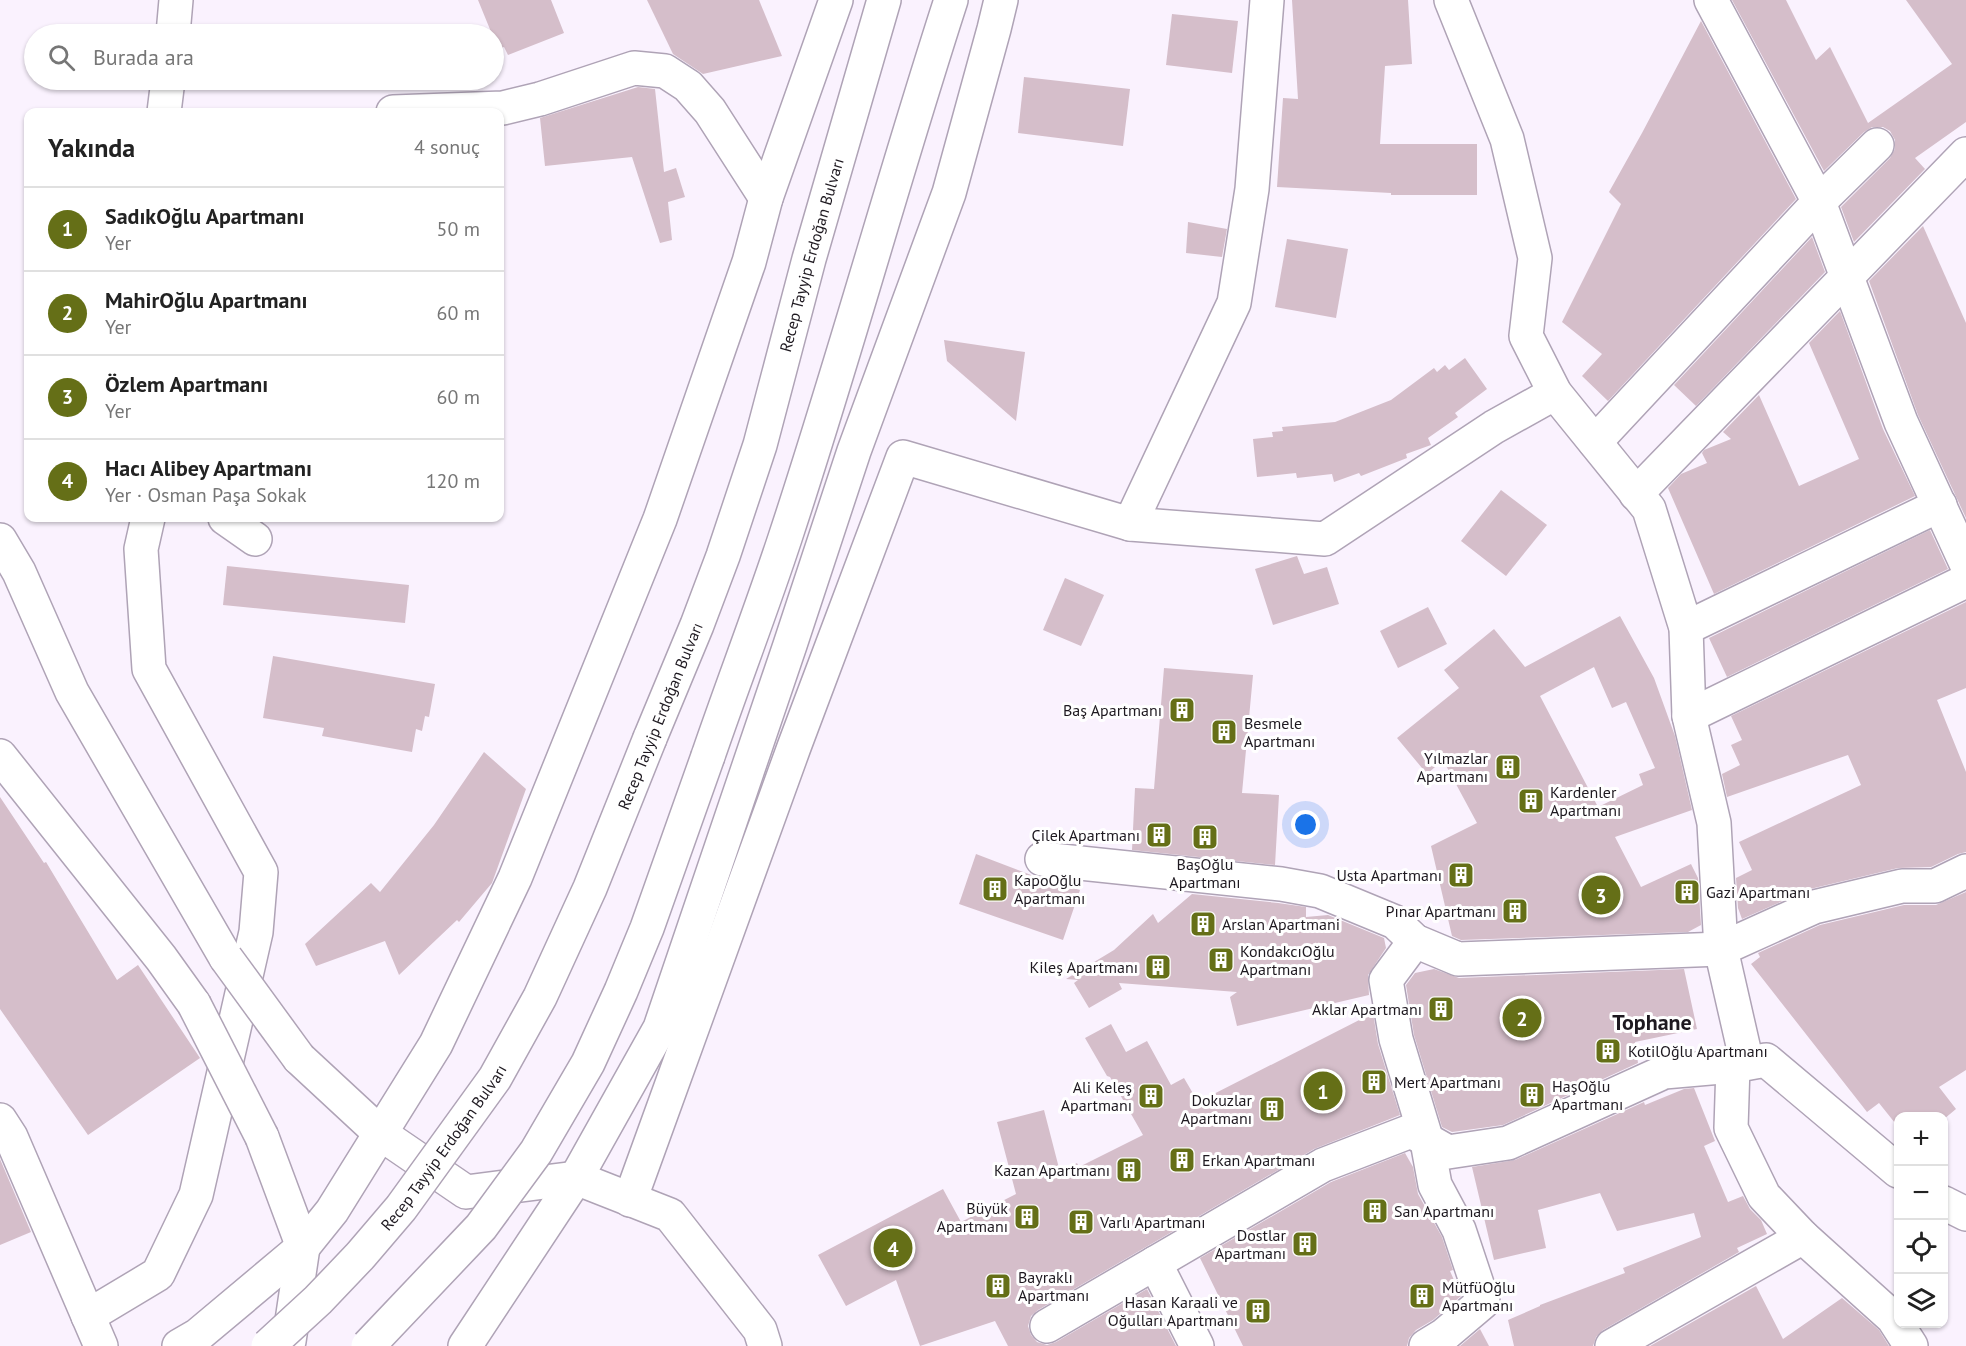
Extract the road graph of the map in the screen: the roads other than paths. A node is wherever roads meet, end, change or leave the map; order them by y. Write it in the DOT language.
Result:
graph roads {
  1 [pos="176,0"];
  2 [pos="836,0"];
  3 [pos="884,0"];
  4 [pos="951,0"];
  5 [pos="1001,0"];
  6 [pos="1267,0"];
  7 [pos="1451,0"];
  8 [pos="1711,0"];
  9 [pos="174,24"];
  10 [pos="167,90"];
  11 [pos="164,108"];
  12 [pos="503,108"];
  13 [pos="1877,145"];
  14 [pos="1966,154"];
  15 [pos="766,198"];
  16 [pos="1819,202"];
  17 [pos="1846,278"];
  18 [pos="1555,393"];
  19 [pos="1595,442"];
  20 [pos="1636,494"];
  21 [pos="1940,505"];
  22 [pos="147,522"];
  23 [pos="231,522"];
  24 [pos="1130,524"];
  25 [pos="255,539"];
  26 [pos="0,540"];
  27 [pos="1966,563"];
  28 [pos="1966,581"];
  29 [pos="1686,628"];
  30 [pos="1689,716"];
  31 [pos="0,756"];
  32 [pos="1042,859"];
  33 [pos="1966,871"];
  34 [pos="1415,941"];
  35 [pos="1721,949"];
  36 [pos="1740,1065"];
  37 [pos="0,1120"];
  38 [pos="381,1134"];
  39 [pos="1427,1141"];
  40 [pos="1894,1168"];
  41 [pos="576,1178"];
  42 [pos="630,1200"];
  43 [pos="1948,1205"];
  44 [pos="1966,1214"];
  45 [pos="1803,1237"];
  46 [pos="303,1247"];
  47 [pos="1155,1263"];
  48 [pos="88,1316"];
  49 [pos="1047,1326"];
  50 [pos="755,1341"];
  51 [pos="101,1346"];
  52 [pos="179,1346"];
  53 [pos="268,1346"];
  54 [pos="288,1346"];
  55 [pos="368,1346"];
  56 [pos="465,1346"];
  57 [pos="1197,1346"];
  58 [pos="1426,1346"];
  59 [pos="1612,1346"];
  60 [pos="1911,1346"];
  1 -- 9 [label="street"];
  2 -- 15 [label="street"];
  3 -- 53 [label="street, Recep Tayyip Erdoğan Bulvarı, bridge"];
  4 -- 55 [label="street, bridge"];
  5 -- 41 [label="street"];
  6 -- 24 [label="street"];
  7 -- 18 [label="street"];
  8 -- 16 [label="street"];
  10 -- 11 [label="street"];
  12 -- 15 [label="street"];
  13 -- 16 [label="street"];
  14 -- 17 [label="street"];
  15 -- 38 [label="street"];
  16 -- 17 [label="street"];
  16 -- 19 [label="street"];
  17 -- 20 [label="street"];
  17 -- 21 [label="street"];
  18 -- 19 [label="street"];
  18 -- 24 [label="street"];
  19 -- 20 [label="street"];
  20 -- 29 [label="street"];
  21 -- 27 [label="street"];
  21 -- 29 [label="street"];
  22 -- 48 [label="street"];
  23 -- 25 [label="street"];
  24 -- 42 [label="street"];
  26 -- 38 [label="street, bridge"];
  28 -- 30 [label="street"];
  29 -- 30 [label="street"];
  30 -- 35 [label="street"];
  31 -- 46 [label="street, bridge"];
  32 -- 34 [label="street"];
  33 -- 35 [label="street"];
  34 -- 35 [label="street"];
  34 -- 39 [label="street"];
  35 -- 36 [label="street"];
  36 -- 39 [label="street"];
  36 -- 40 [label="street"];
  36 -- 45 [label="street"];
  37 -- 48 [label="street"];
  38 -- 41 [label="street"];
  38 -- 46 [label="street"];
  39 -- 47 [label="street"];
  39 -- 58 [label="street"];
  41 -- 42 [label="street"];
  41 -- 56 [label="street"];
  42 -- 50 [label="street"];
  43 -- 44 [label="street"];
  45 -- 59 [label="street"];
  45 -- 60 [label="street"];
  46 -- 52 [label="street"];
  46 -- 54 [label="street"];
  47 -- 49 [label="street"];
  47 -- 57 [label="street"];
  48 -- 51 [label="street"];
}
